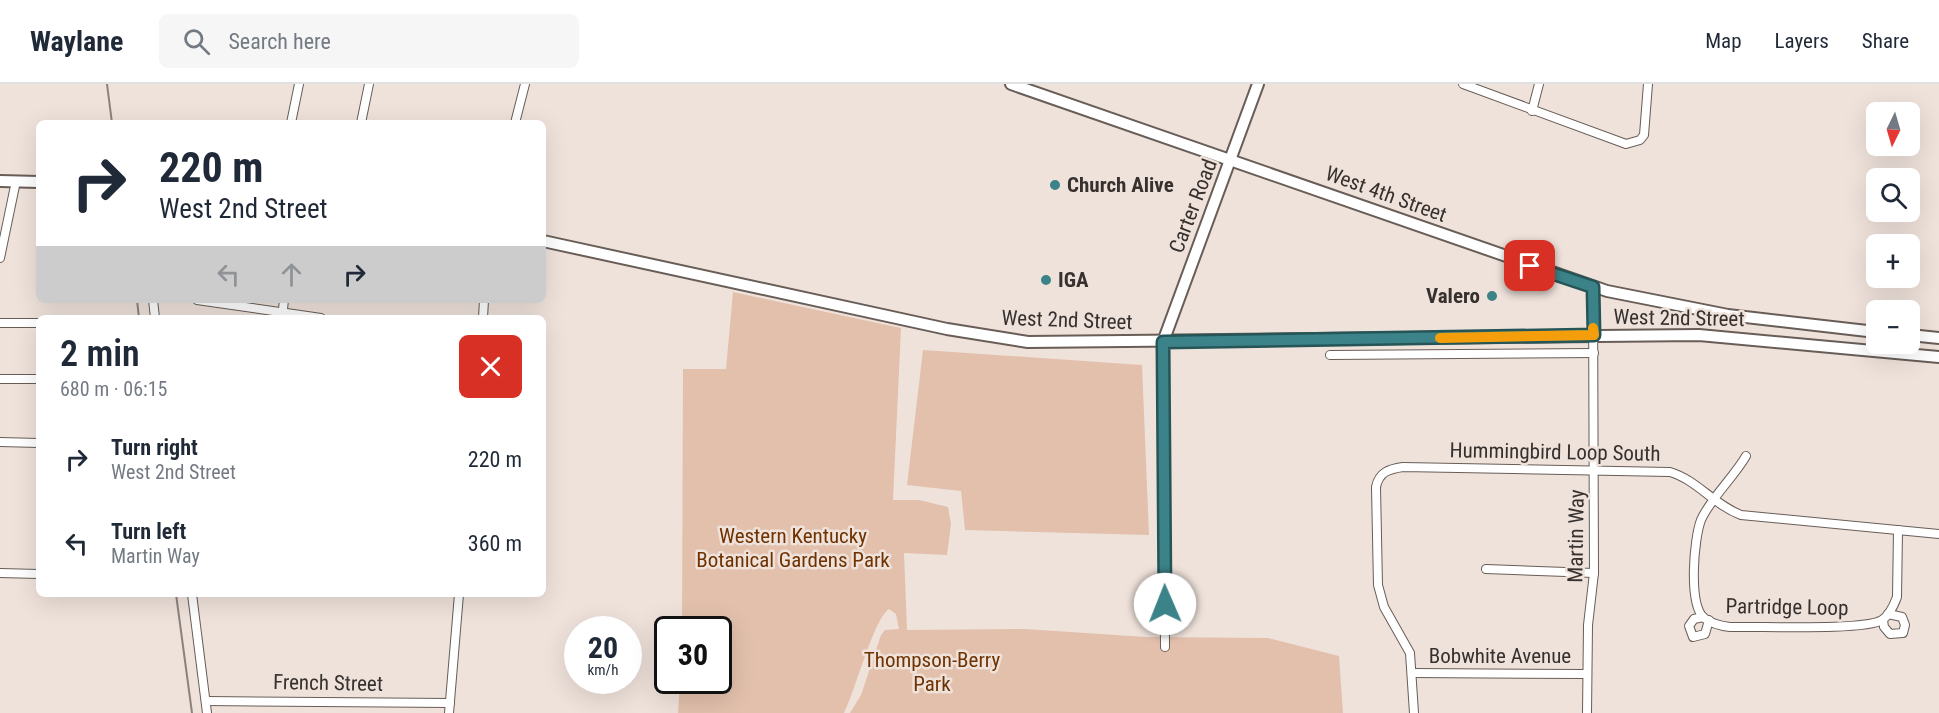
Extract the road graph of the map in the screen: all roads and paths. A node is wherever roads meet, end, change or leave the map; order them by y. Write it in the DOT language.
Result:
graph roads {
  1 [pos="299,84"];
  2 [pos="369,84"];
  3 [pos="525,84"];
  4 [pos="1011,84"];
  5 [pos="1258,84"];
  6 [pos="1463,84"];
  7 [pos="1539,84"];
  8 [pos="1648,84"];
  9 [pos="1532,111"];
  10 [pos="292,120"];
  11 [pos="362,120"];
  12 [pos="516,120"];
  13 [pos="1231,160"];
  14 [pos="0,181"];
  15 [pos="16,182"];
  16 [pos="36,182"];
  17 [pos="546,242"];
  18 [pos="0,258"];
  19 [pos="1593,287"];
  20 [pos="214,303"];
  21 [pos="282,315"];
  22 [pos="0,323"];
  23 [pos="36,323"];
  24 [pos="1866,331"];
  25 [pos="1594,335"];
  26 [pos="1920,336"];
  27 [pos="1939,338"];
  28 [pos="1363,339"];
  29 [pos="1163,342"];
  30 [pos="1594,352"];
  31 [pos="1362,354"];
  32 [pos="1330,356"];
  33 [pos="1939,357"];
  34 [pos="0,379"];
  35 [pos="36,379"];
  36 [pos="0,442"];
  37 [pos="36,443"];
  38 [pos="1746,456"];
  39 [pos="1595,471"];
  40 [pos="1715,501"];
  41 [pos="1898,530"];
  42 [pos="1939,534"];
  43 [pos="1486,569"];
  44 [pos="0,573"];
  45 [pos="1594,573"];
  46 [pos="36,574"];
  47 [pos="192,597"];
  48 [pos="459,597"];
  49 [pos="1165,647"];
  50 [pos="1413,673"];
  51 [pos="1587,674"];
  52 [pos="206,701"];
  53 [pos="450,703"];
  54 [pos="207,713"];
  55 [pos="449,713"];
  56 [pos="1414,713"];
  57 [pos="1587,713"];
  1 -- 10 [label="street"];
  2 -- 11 [label="street"];
  3 -- 12 [label="street"];
  4 -- 13 [label="main road, West 4th Street"];
  5 -- 13 [label="main road, Carter Road"];
  6 -- 9 [label="street"];
  7 -- 9 [label="street"];
  8 -- 9 [label="street"];
  13 -- 19 [label="main road, West 4th Street"];
  13 -- 29 [label="main road, Carter Road"];
  14 -- 15 [label="main road"];
  15 -- 16 [label="main road"];
  15 -- 18 [label="street"];
  17 -- 29 [label="main road, West 2nd Street"];
  19 -- 24 [label="main road, West 4th Street"];
  19 -- 25 [label="street, Martin Way"];
  20 -- 21 [label="street"];
  22 -- 23 [label="street"];
  25 -- 28 [label="main road, West 2nd Street"];
  25 -- 30 [label="street, Martin Way"];
  25 -- 33 [label="main road, West 2nd Street"];
  26 -- 27 [label="main road"];
  28 -- 29 [label="main road, West 2nd Street"];
  28 -- 31 [label="street"];
  29 -- 49 [label="street"];
  30 -- 31 [label="street, West 2nd Street"];
  30 -- 39 [label="street, Martin Way"];
  31 -- 32 [label="street, West 2nd Street"];
  34 -- 35 [label="street"];
  36 -- 37 [label="street"];
  38 -- 40 [label="street, Partridge Loop"];
  39 -- 40 [label="street, Hummingbird Loop South"];
  39 -- 45 [label="street, Martin Way"];
  39 -- 50 [label="street, Hummingbird Loop South"];
  40 -- 41 [label="street, Hummingbird Loop South"];
  40 -- 41 [label="street, Partridge Loop"];
  41 -- 42 [label="street, Hummingbird Loop South"];
  43 -- 45 [label="street"];
  44 -- 46 [label="street"];
  45 -- 51 [label="street, Martin Way"];
  47 -- 52 [label="street"];
  48 -- 53 [label="street"];
  50 -- 51 [label="street, Bobwhite Avenue"];
  50 -- 56 [label="street"];
  51 -- 57 [label="street, Martin Way"];
  52 -- 53 [label="street, French Street"];
  52 -- 54 [label="street"];
  53 -- 55 [label="street"];
}
